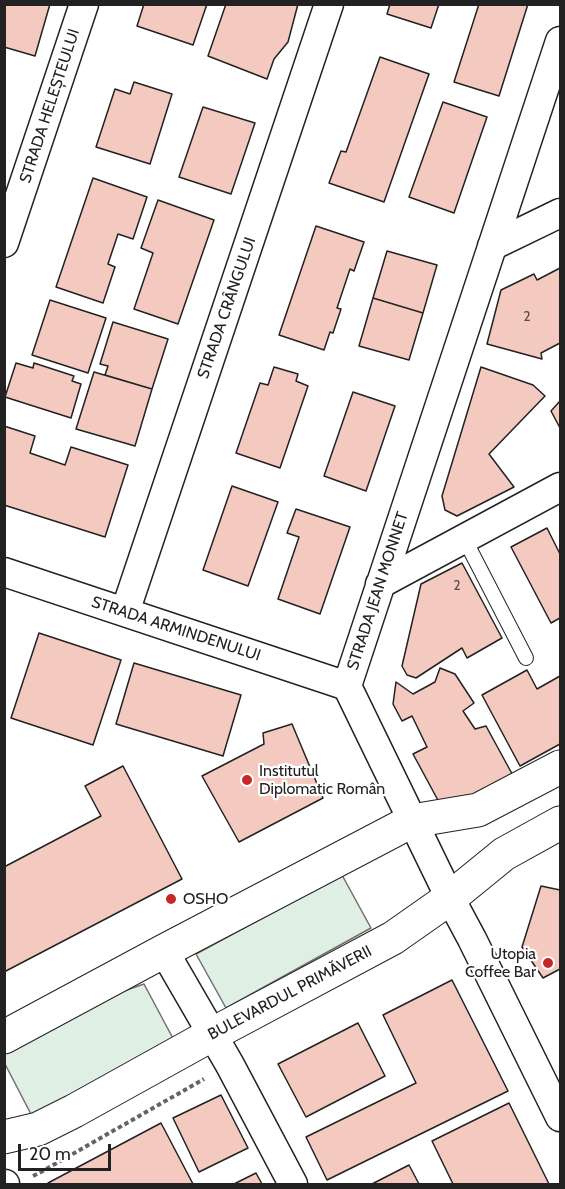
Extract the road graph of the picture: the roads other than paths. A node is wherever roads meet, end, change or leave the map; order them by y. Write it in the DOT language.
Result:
graph roads {
  1 [pos="84,4"];
  2 [pos="329,4"];
  3 [pos="561,41"];
  4 [pos="561,213"];
  5 [pos="4,243"];
  6 [pos="492,246"];
  7 [pos="561,487"];
  8 [pos="464,538"];
  9 [pos="4,572"];
  10 [pos="380,584"];
  11 [pos="125,612"];
  12 [pos="526,658"];
  13 [pos="348,686"];
  14 [pos="561,767"];
  15 [pos="412,821"];
  16 [pos="561,823"];
  17 [pos="450,898"];
  18 [pos="164,951"];
  19 [pos="212,1035"];
  20 [pos="4,1037"];
  21 [pos="561,1117"];
  22 [pos="4,1137"];
  23 [pos="293,1185"];
  1 -- 5 [label="street, STRADA HELEȘTEULUI"];
  2 -- 11 [label="street, STRADA CRÂNGULUI"];
  3 -- 6 [label="street, STRADA JEAN MONNET"];
  4 -- 6 [label="street"];
  6 -- 10 [label="street, STRADA JEAN MONNET"];
  7 -- 8 [label="street"];
  8 -- 10 [label="street"];
  8 -- 12 [label="lane"];
  9 -- 11 [label="street, STRADA ARMINDENULUI"];
  10 -- 13 [label="street, STRADA JEAN MONNET"];
  11 -- 13 [label="street, STRADA ARMINDENULUI"];
  13 -- 15 [label="street, STRADA JEAN MONNET"];
  14 -- 15 [label="street"];
  15 -- 17 [label="street, STRADA JEAN MONNET"];
  15 -- 18 [label="street"];
  16 -- 17 [label="street, BULEVARDUL PRIMĂVERII"];
  17 -- 19 [label="street, BULEVARDUL PRIMĂVERII"];
  17 -- 21 [label="street, STRADA JEAN MONNET"];
  18 -- 19 [label="street"];
  18 -- 20 [label="street"];
  19 -- 22 [label="street, BULEVARDUL PRIMĂVERII"];
  19 -- 23 [label="street"];
}
